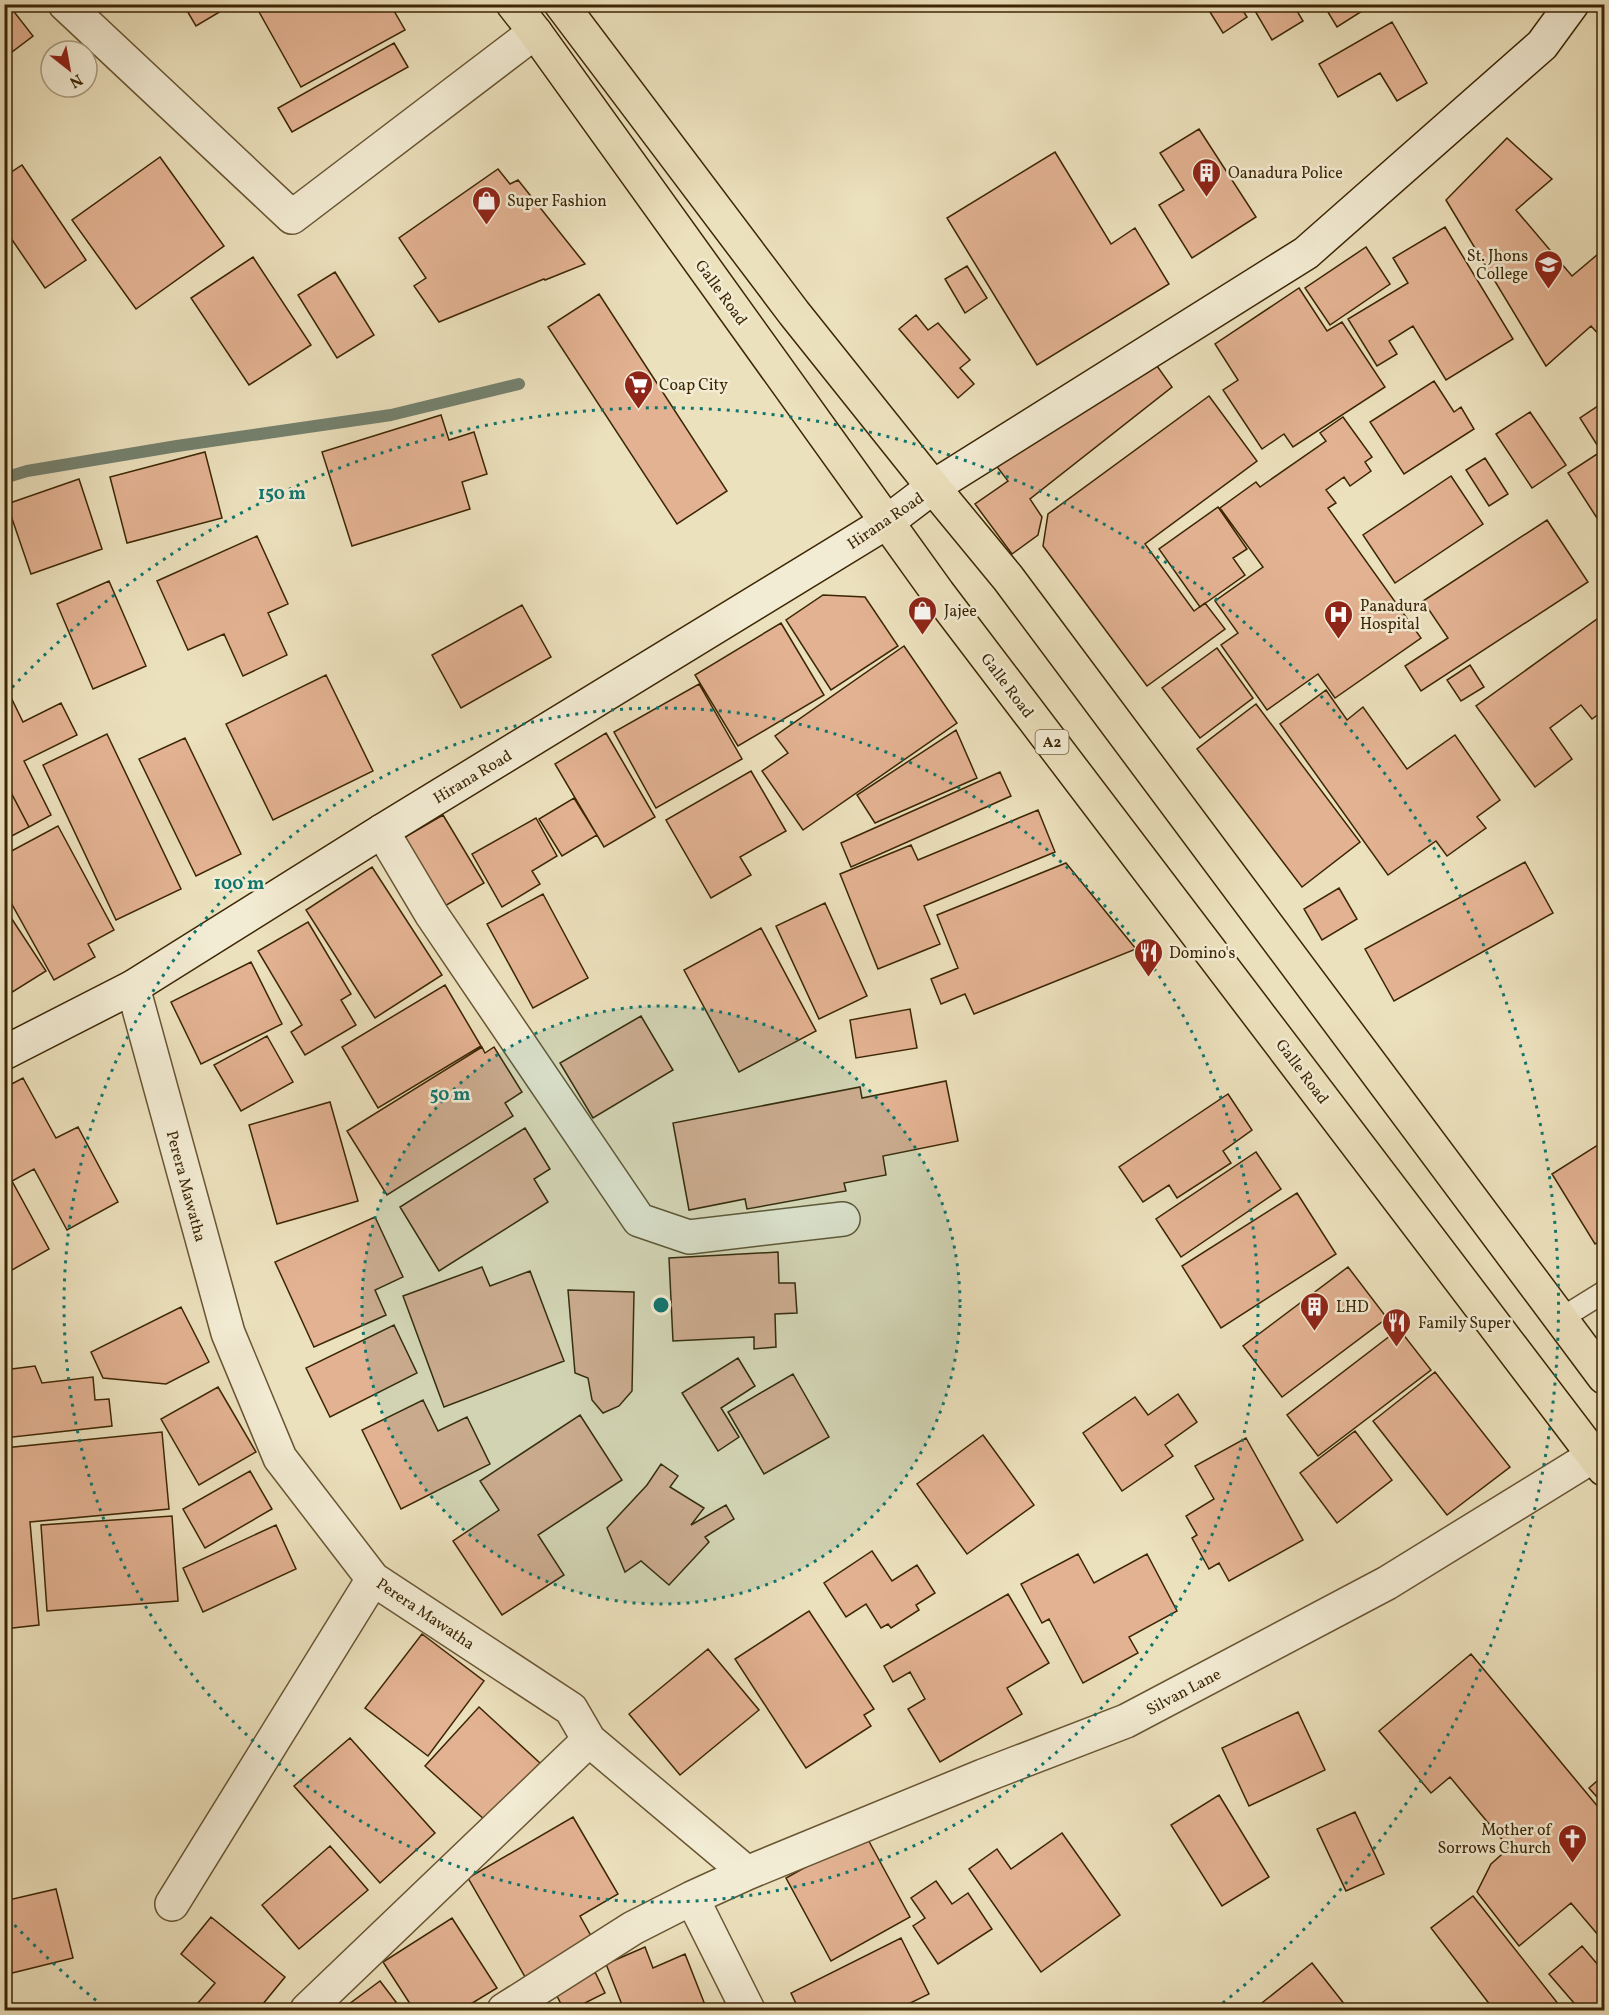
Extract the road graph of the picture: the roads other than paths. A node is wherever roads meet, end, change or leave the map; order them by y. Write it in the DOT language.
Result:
graph roads {
  1 [pos="65,4"];
  2 [pos="513,4"];
  3 [pos="561,4"];
  4 [pos="1572,4"];
  5 [pos="535,32"];
  6 [pos="795,313"];
  7 [pos="758,340"];
  8 [pos="933,487"];
  9 [pos="887,522"];
  10 [pos="382,831"];
  11 [pos="133,987"];
  12 [pos="4,1053"];
  13 [pos="843,1219"];
  14 [pos="1605,1292"];
  15 [pos="1562,1318"];
  16 [pos="1605,1377"];
  17 [pos="1601,1458"];
  18 [pos="373,1578"];
  19 [pos="589,1740"];
  20 [pos="747,1873"];
  21 [pos="692,1898"];
  22 [pos="172,1904"];
  23 [pos="307,2010"];
  24 [pos="504,2010"];
  25 [pos="748,2010"];
  1 -- 5 [label="street"];
  2 -- 5 [label="highway, Galle Road / A2"];
  3 -- 6 [label="highway"];
  4 -- 8 [label="street, Hirana Road"];
  5 -- 7 [label="highway, Galle Road / A2"];
  6 -- 7 [label="highway"];
  6 -- 8 [label="highway"];
  7 -- 9 [label="highway, Galle Road / A2"];
  8 -- 9 [label="street, Hirana Road"];
  8 -- 15 [label="highway"];
  9 -- 10 [label="street, Hirana Road"];
  9 -- 17 [label="highway, Galle Road / A2"];
  10 -- 11 [label="street, Hirana Road"];
  10 -- 13 [label="street"];
  11 -- 12 [label="street, Hirana Road"];
  11 -- 18 [label="street, Perera Mawatha"];
  14 -- 15 [label="lane"];
  15 -- 16 [label="highway"];
  17 -- 20 [label="street, Silvan Lane"];
  18 -- 19 [label="street, Perera Mawatha"];
  18 -- 22 [label="street"];
  19 -- 20 [label="street, Perera Mawatha"];
  19 -- 23 [label="street"];
  20 -- 21 [label="street"];
  21 -- 24 [label="street"];
  21 -- 25 [label="street"];
}
